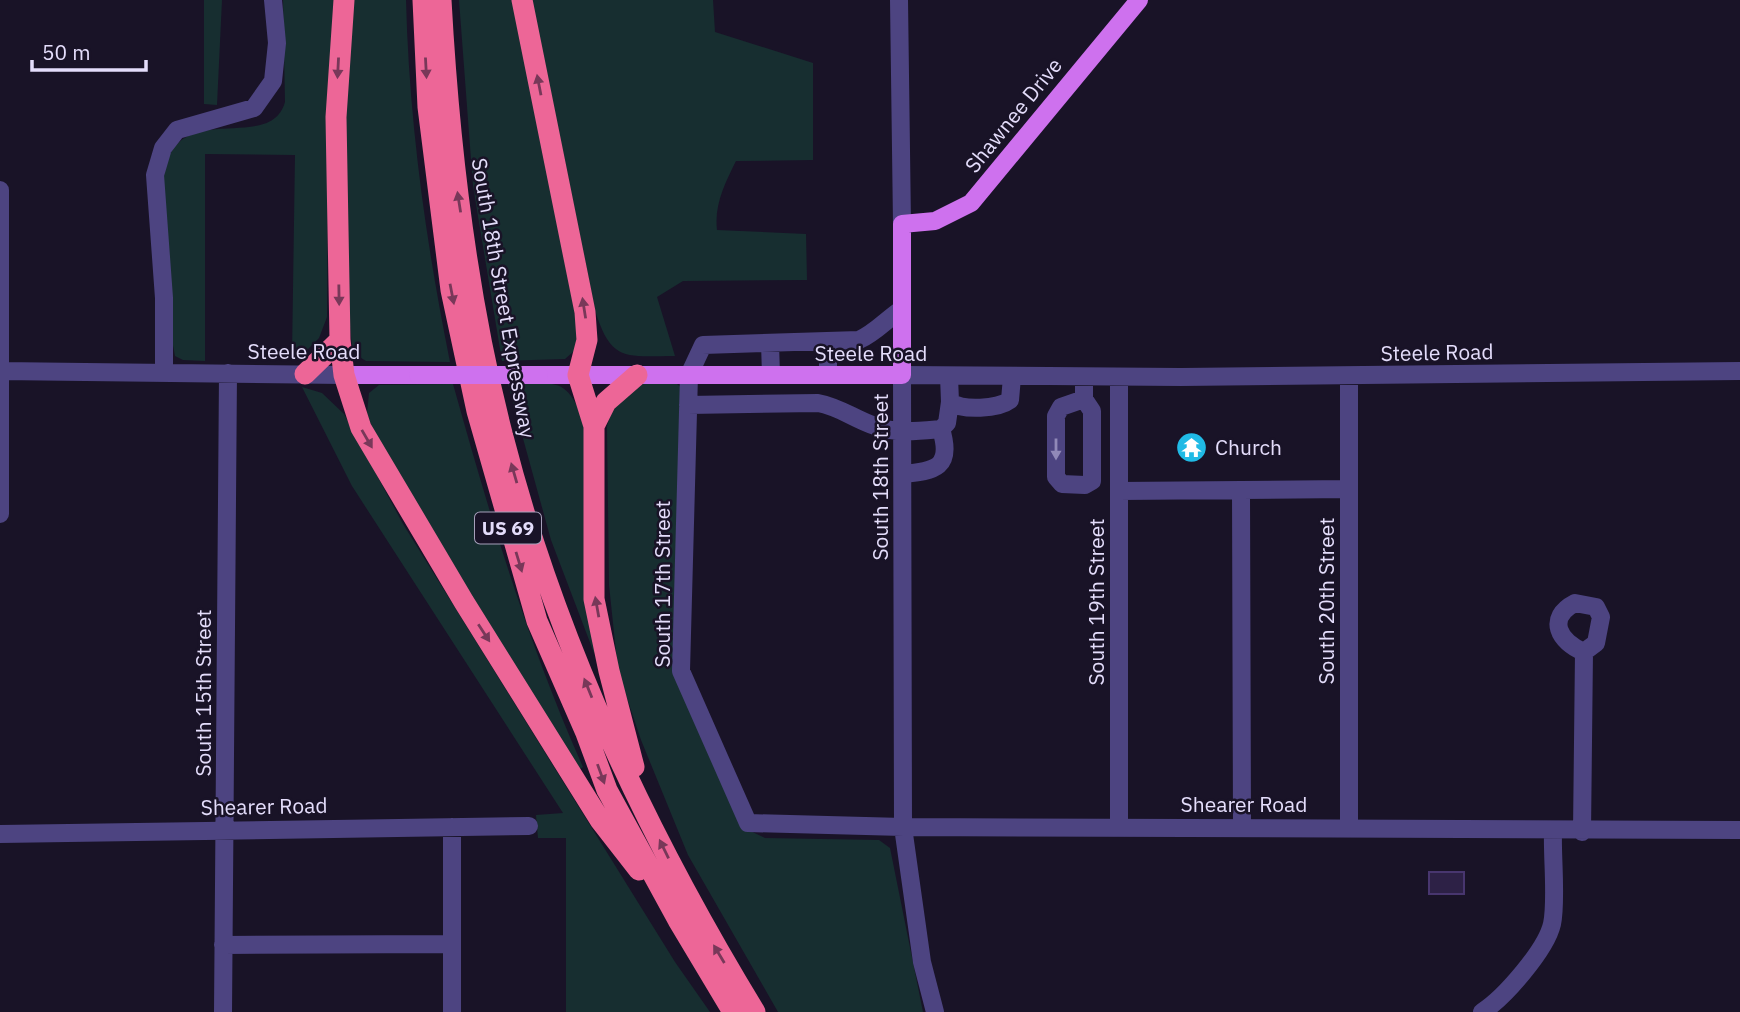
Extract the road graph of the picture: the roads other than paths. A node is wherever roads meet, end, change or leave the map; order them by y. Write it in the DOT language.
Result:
graph roads {
  1 [pos="273,0"];
  2 [pos="344,0"];
  3 [pos="423,0"];
  4 [pos="441,0"];
  5 [pos="522,0"];
  6 [pos="898,0"];
  7 [pos="1139,0"];
  8 [pos="0,190"];
  9 [pos="902,224"];
  10 [pos="902,309"];
  11 [pos="340,340"];
  12 [pos="828,342"];
  13 [pos="770,343"];
  14 [pos="1,371"];
  15 [pos="1740,371"];
  16 [pos="164,373"];
  17 [pos="228,373"];
  18 [pos="305,374"];
  19 [pos="344,375"];
  20 [pos="578,375"];
  21 [pos="637,375"];
  22 [pos="689,375"];
  23 [pos="766,375"];
  24 [pos="823,375"];
  25 [pos="902,375"];
  26 [pos="949,376"];
  27 [pos="1349,376"];
  28 [pos="1012,377"];
  29 [pos="1084,377"];
  30 [pos="1119,377"];
  31 [pos="1084,399"];
  32 [pos="950,402"];
  33 [pos="818,403"];
  34 [pos="761,404"];
  35 [pos="688,405"];
  36 [pos="594,426"];
  37 [pos="941,429"];
  38 [pos="903,432"];
  39 [pos="903,474"];
  40 [pos="1349,489"];
  41 [pos="1241,490"];
  42 [pos="1119,491"];
  43 [pos="0,514"];
  44 [pos="1584,652"];
  45 [pos="648,816"];
  46 [pos="748,823"];
  47 [pos="529,826"];
  48 [pos="452,827"];
  49 [pos="903,827"];
  50 [pos="1119,827"];
  51 [pos="1242,827"];
  52 [pos="1349,827"];
  53 [pos="225,829"];
  54 [pos="1740,830"];
  55 [pos="1553,832"];
  56 [pos="1582,832"];
  57 [pos="0,834"];
  58 [pos="678,920"];
  59 [pos="452,944"];
  60 [pos="223,945"];
  61 [pos="223,1012"];
  62 [pos="452,1012"];
  63 [pos="733,1012"];
  64 [pos="755,1012"];
  65 [pos="935,1012"];
  66 [pos="1482,1012"];
  1 -- 16 [label="street"];
  2 -- 11 [label="highway, one-way"];
  3 -- 58 [label="highway, South 18th Street Expressway / US 69, one-way"];
  45 -- 4 [label="highway, South 18th Street Expressway / US 69, one-way"];
  20 -- 5 [label="highway, one-way"];
  6 -- 9 [label="street, South 18th Street"];
  7 -- 9 [label="main road, Shawnee Drive"];
  8 -- 14 [label="street"];
  9 -- 10 [label="main road, South 18th Street"];
  10 -- 12 [label="street"];
  10 -- 25 [label="main road, South 18th Street"];
  11 -- 18 [label="highway"];
  11 -- 19 [label="highway"];
  12 -- 13 [label="street"];
  12 -- 24 [label="street"];
  13 -- 22 [label="street"];
  13 -- 23 [label="street"];
  14 -- 16 [label="street, Steele Road"];
  14 -- 43 [label="street"];
  15 -- 27 [label="street, Steele Road"];
  16 -- 17 [label="street, Steele Road"];
  17 -- 18 [label="street, Steele Road"];
  17 -- 53 [label="street, South 15th Street"];
  18 -- 19 [label="street, Steele Road"];
  19 -- 20 [label="main road, Steele Road, bridge"];
  19 -- 58 [label="highway, one-way"];
  20 -- 21 [label="main road, Steele Road"];
  20 -- 36 [label="highway"];
  21 -- 22 [label="main road, Steele Road"];
  21 -- 36 [label="highway"];
  22 -- 23 [label="main road, Steele Road"];
  22 -- 35 [label="street, South 17th Street"];
  23 -- 24 [label="main road, Steele Road"];
  23 -- 34 [label="street"];
  24 -- 25 [label="main road, Steele Road"];
  24 -- 33 [label="street"];
  25 -- 26 [label="street, Steele Road"];
  25 -- 38 [label="street, South 18th Street"];
  26 -- 28 [label="street, Steele Road"];
  26 -- 32 [label="street"];
  27 -- 30 [label="street, Steele Road"];
  27 -- 40 [label="street, South 20th Street"];
  28 -- 29 [label="street, Steele Road"];
  28 -- 32 [label="street"];
  29 -- 30 [label="street, Steele Road"];
  29 -- 31 [label="street"];
  30 -- 42 [label="street, South 19th Street"];
  31 -- 31 [label="street, one-way"];
  32 -- 37 [label="street"];
  33 -- 34 [label="street"];
  33 -- 38 [label="street"];
  34 -- 35 [label="street"];
  35 -- 46 [label="street, South 17th Street"];
  45 -- 36 [label="highway, one-way"];
  37 -- 38 [label="street"];
  37 -- 39 [label="street"];
  38 -- 39 [label="street, South 18th Street"];
  39 -- 49 [label="street, South 18th Street"];
  40 -- 41 [label="street"];
  40 -- 52 [label="street, South 20th Street"];
  41 -- 42 [label="street"];
  41 -- 51 [label="street"];
  42 -- 50 [label="street, South 19th Street"];
  44 -- 56 [label="street"];
  64 -- 45 [label="highway, South 18th Street Expressway / US 69, one-way"];
  46 -- 49 [label="street, Shearer Road"];
  47 -- 48 [label="street, Shearer Road"];
  48 -- 53 [label="street, Shearer Road"];
  48 -- 59 [label="street"];
  49 -- 50 [label="street, Shearer Road"];
  49 -- 65 [label="street, South 18th Street"];
  50 -- 51 [label="street, Shearer Road"];
  51 -- 52 [label="street, Shearer Road"];
  52 -- 55 [label="street, Shearer Road"];
  53 -- 57 [label="street, Shearer Road"];
  53 -- 60 [label="street, South 15th Street"];
  54 -- 56 [label="street, Shearer Road"];
  55 -- 56 [label="street, Shearer Road"];
  55 -- 66 [label="street"];
  58 -- 63 [label="highway, South 18th Street Expressway / US 69"];
  59 -- 60 [label="street"];
  59 -- 62 [label="street"];
  60 -- 61 [label="street, South 15th Street"];
}
